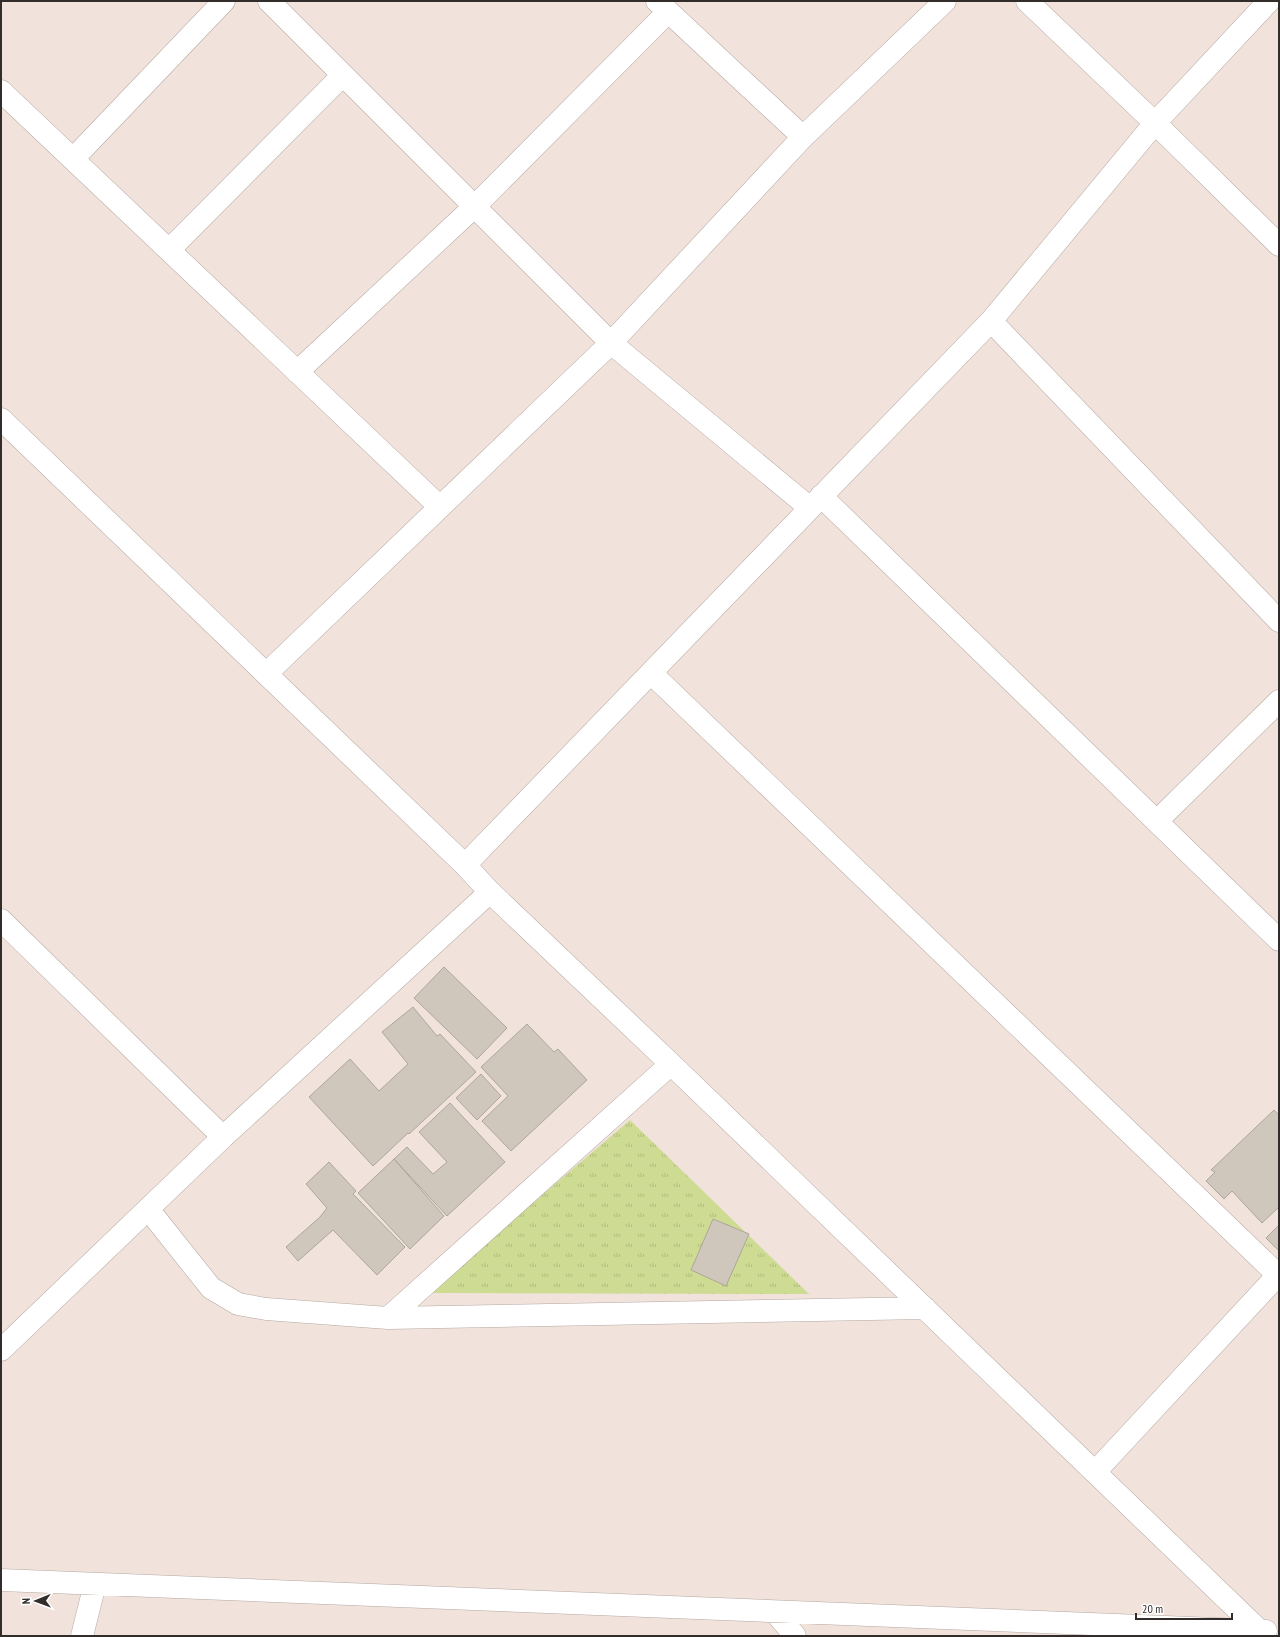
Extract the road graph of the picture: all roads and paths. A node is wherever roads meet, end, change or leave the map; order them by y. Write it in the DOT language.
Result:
graph roads {
  1 [pos="224,1"];
  2 [pos="270,1"];
  3 [pos="945,1"];
  4 [pos="1027,1"];
  5 [pos="1269,1"];
  6 [pos="663,6"];
  7 [pos="343,75"];
  8 [pos="1,91"];
  9 [pos="1155,123"];
  10 [pos="803,137"];
  11 [pos="73,160"];
  12 [pos="475,206"];
  13 [pos="1279,244"];
  14 [pos="169,250"];
  15 [pos="991,321"];
  16 [pos="611,343"];
  17 [pos="297,372"];
  18 [pos="1,419"];
  19 [pos="816,502"];
  20 [pos="440,508"];
  21 [pos="1279,621"];
  22 [pos="651,673"];
  23 [pos="266,674"];
  24 [pos="1279,701"];
  25 [pos="1157,821"];
  26 [pos="465,865"];
  27 [pos="490,892"];
  28 [pos="1,920"];
  29 [pos="1279,940"];
  30 [pos="671,1064"];
  31 [pos="223,1137"];
  32 [pos="148,1209"];
  33 [pos="1278,1275"];
  34 [pos="925,1308"];
  35 [pos="388,1318"];
  36 [pos="1,1350"];
  37 [pos="1095,1472"];
  38 [pos="1,1580"];
  39 [pos="95,1584"];
  40 [pos="775,1612"];
  41 [pos="1268,1633"];
  42 [pos="82,1636"];
  43 [pos="794,1636"];
  1 -- 11 [label="street"];
  2 -- 7 [label="street"];
  3 -- 10 [label="street"];
  4 -- 9 [label="street"];
  5 -- 9 [label="street"];
  6 -- 10 [label="street"];
  6 -- 12 [label="street"];
  7 -- 12 [label="street"];
  7 -- 14 [label="street"];
  8 -- 11 [label="street"];
  9 -- 13 [label="street"];
  9 -- 15 [label="street"];
  10 -- 16 [label="street"];
  11 -- 14 [label="street"];
  12 -- 16 [label="street"];
  12 -- 17 [label="street"];
  14 -- 17 [label="street"];
  15 -- 19 [label="street"];
  15 -- 21 [label="street"];
  16 -- 19 [label="street"];
  16 -- 20 [label="street"];
  17 -- 20 [label="street"];
  18 -- 23 [label="street"];
  19 -- 22 [label="street"];
  19 -- 25 [label="street"];
  20 -- 23 [label="street"];
  22 -- 26 [label="street"];
  22 -- 33 [label="street"];
  23 -- 26 [label="street"];
  24 -- 25 [label="street"];
  25 -- 29 [label="street"];
  26 -- 27 [label="street"];
  27 -- 30 [label="street"];
  27 -- 31 [label="street"];
  28 -- 31 [label="street"];
  30 -- 34 [label="street"];
  30 -- 35 [label="street"];
  31 -- 32 [label="street"];
  32 -- 35 [label="street"];
  32 -- 36 [label="street"];
  33 -- 37 [label="street"];
  34 -- 35 [label="street"];
  34 -- 37 [label="street"];
  37 -- 41 [label="street"];
  38 -- 39 [label="street"];
  39 -- 40 [label="street"];
  39 -- 42 [label="street"];
  40 -- 41 [label="street"];
  40 -- 43 [label="street"];
}
